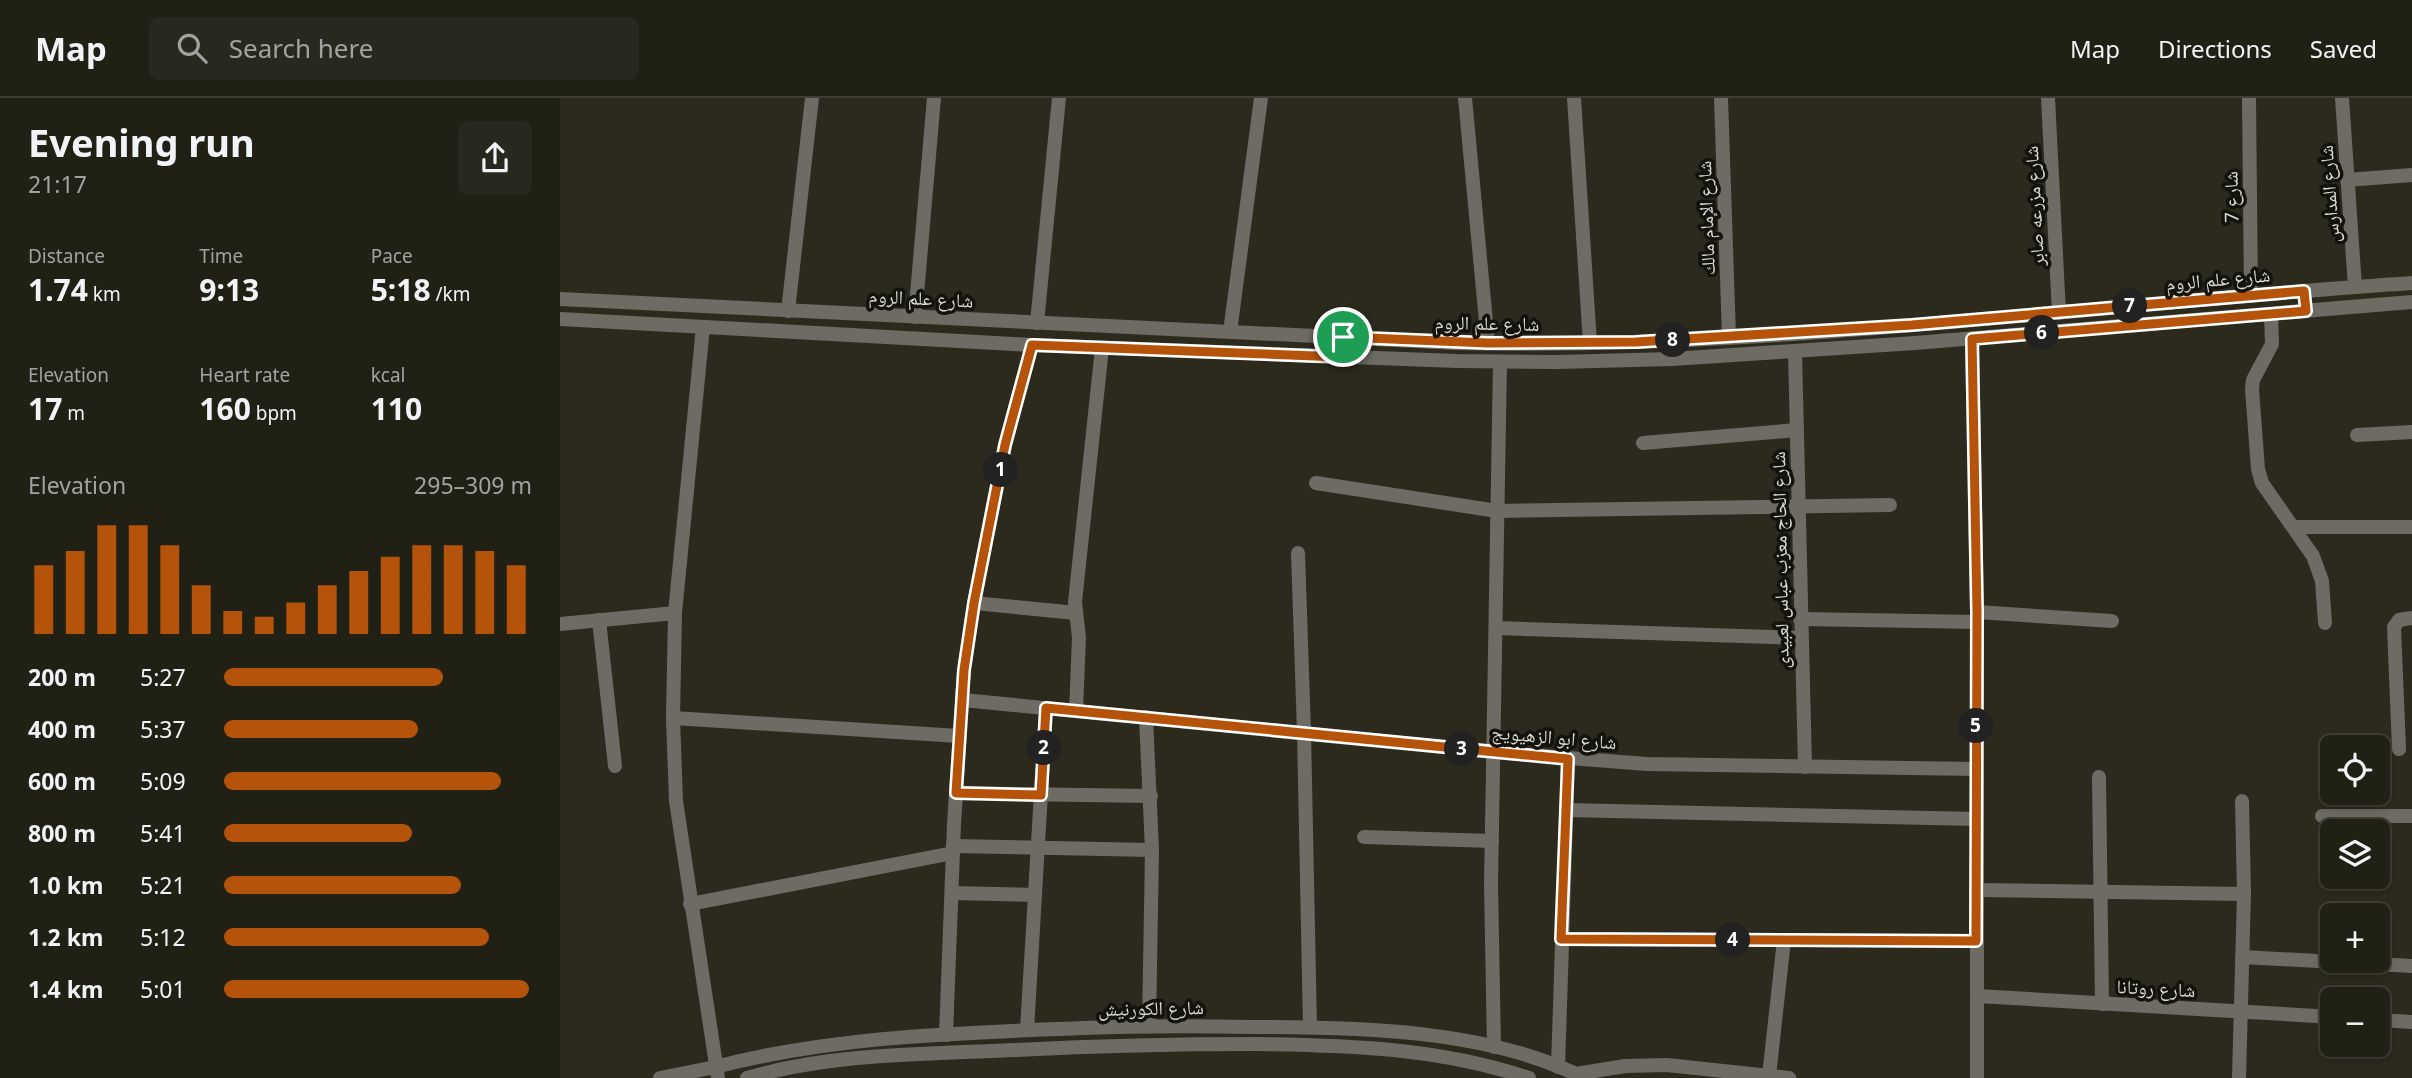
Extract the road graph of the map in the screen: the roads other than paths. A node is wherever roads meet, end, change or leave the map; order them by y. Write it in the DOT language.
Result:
graph roads {
  1 [pos="812,98"];
  2 [pos="934,98"];
  3 [pos="1059,98"];
  4 [pos="1261,98"];
  5 [pos="1465,98"];
  6 [pos="1574,98"];
  7 [pos="1721,98"];
  8 [pos="2048,98"];
  9 [pos="2249,98"];
  10 [pos="2342,98"];
  11 [pos="2412,176"];
  12 [pos="2347,180"];
  13 [pos="2412,283"];
  14 [pos="2355,287"];
  15 [pos="2304,291"];
  16 [pos="2251,296"];
  17 [pos="560,299"];
  18 [pos="2412,302"];
  19 [pos="788,311"];
  20 [pos="2306,311"];
  21 [pos="2059,313"];
  22 [pos="2271,314"];
  23 [pos="915,317"];
  24 [pos="560,319"];
  25 [pos="1037,323"];
  26 [pos="1912,325"];
  27 [pos="703,327"];
  28 [pos="1230,332"];
  29 [pos="1343,337"];
  30 [pos="1729,337"];
  31 [pos="1972,339"];
  32 [pos="1488,343"];
  33 [pos="1590,343"];
  34 [pos="1914,343"];
  35 [pos="1032,345"];
  36 [pos="1102,348"];
  37 [pos="1795,352"];
  38 [pos="1341,357"];
  39 [pos="1500,362"];
  40 [pos="1797,430"];
  41 [pos="2412,432"];
  42 [pos="2357,435"];
  43 [pos="1643,443"];
  44 [pos="1315,483"];
  45 [pos="1890,505"];
  46 [pos="1798,506"];
  47 [pos="1497,512"];
  48 [pos="2294,527"];
  49 [pos="2412,527"];
  50 [pos="1298,553"];
  51 [pos="974,603"];
  52 [pos="675,613"];
  53 [pos="1076,613"];
  54 [pos="1977,617"];
  55 [pos="2412,618"];
  56 [pos="1800,619"];
  57 [pos="599,620"];
  58 [pos="2112,621"];
  59 [pos="2325,623"];
  60 [pos="560,624"];
  61 [pos="1497,628"];
  62 [pos="1801,638"];
  63 [pos="963,700"];
  64 [pos="1046,708"];
  65 [pos="1076,711"];
  66 [pos="1146,717"];
  67 [pos="673,718"];
  68 [pos="1304,732"];
  69 [pos="959,736"];
  70 [pos="2399,748"];
  71 [pos="1493,752"];
  72 [pos="1568,759"];
  73 [pos="615,766"];
  74 [pos="1805,767"];
  75 [pos="1976,769"];
  76 [pos="2099,777"];
  77 [pos="956,793"];
  78 [pos="1041,795"];
  79 [pos="1151,796"];
  80 [pos="2242,801"];
  81 [pos="1567,810"];
  82 [pos="2322,816"];
  83 [pos="2412,816"];
  84 [pos="1977,819"];
  85 [pos="1364,837"];
  86 [pos="1492,841"];
  87 [pos="1038,848"];
  88 [pos="953,850"];
  89 [pos="1152,850"];
  90 [pos="1977,890"];
  91 [pos="952,893"];
  92 [pos="2102,893"];
  93 [pos="2244,894"];
  94 [pos="1035,895"];
  95 [pos="690,904"];
  96 [pos="1561,939"];
  97 [pos="1784,940"];
  98 [pos="1976,941"];
  99 [pos="2242,957"];
  100 [pos="2412,967"];
  101 [pos="1977,996"];
  102 [pos="2102,1004"];
  103 [pos="2240,1012"];
  104 [pos="2320,1016"];
  105 [pos="2390,1021"];
  106 [pos="2412,1022"];
  107 [pos="1149,1026"];
  108 [pos="1310,1027"];
  109 [pos="1027,1030"];
  110 [pos="946,1035"];
  111 [pos="1494,1048"];
  112 [pos="1558,1067"];
  113 [pos="716,1073"];
  114 [pos="1769,1076"];
  115 [pos="1582,1077"];
  116 [pos="660,1078"];
  117 [pos="747,1078"];
  118 [pos="1529,1078"];
  119 [pos="1789,1078"];
  120 [pos="1977,1078"];
  121 [pos="2239,1078"];
  1 -- 19 [label="street"];
  2 -- 23 [label="street"];
  3 -- 25 [label="street"];
  4 -- 28 [label="street"];
  5 -- 32 [label="street"];
  6 -- 33 [label="street"];
  7 -- 30 [label="street, شارع الإمام مالك"];
  8 -- 21 [label="street, شارع مزرعه صابر"];
  9 -- 16 [label="street, شارع 7"];
  10 -- 12 [label="street, شارع المدارس"];
  11 -- 12 [label="street"];
  12 -- 14 [label="street, شارع المدارس"];
  13 -- 14 [label="street, شارع علم الروم"];
  14 -- 15 [label="street, شارع علم الروم"];
  15 -- 16 [label="street, شارع علم الروم"];
  15 -- 20 [label="street"];
  16 -- 21 [label="street, شارع علم الروم"];
  17 -- 19 [label="street, شارع علم الروم"];
  18 -- 20 [label="street, شارع علم الروم"];
  19 -- 23 [label="street, شارع علم الروم"];
  20 -- 22 [label="street, شارع علم الروم"];
  21 -- 26 [label="street, شارع علم الروم"];
  22 -- 31 [label="street, شارع علم الروم"];
  22 -- 48 [label="street"];
  23 -- 25 [label="street, شارع علم الروم"];
  24 -- 27 [label="street, شارع علم الروم"];
  25 -- 28 [label="street, شارع علم الروم"];
  26 -- 30 [label="street, شارع علم الروم"];
  26 -- 34 [label="street"];
  27 -- 35 [label="street, شارع علم الروم"];
  27 -- 52 [label="street"];
  28 -- 29 [label="street, شارع علم الروم"];
  29 -- 32 [label="street, شارع علم الروم"];
  29 -- 38 [label="street"];
  30 -- 33 [label="street, شارع علم الروم"];
  31 -- 34 [label="street, شارع علم الروم"];
  31 -- 54 [label="street"];
  32 -- 33 [label="street, شارع علم الروم"];
  34 -- 37 [label="street, شارع علم الروم"];
  35 -- 36 [label="street, شارع علم الروم"];
  35 -- 51 [label="street"];
  36 -- 38 [label="street, شارع علم الروم"];
  36 -- 53 [label="street"];
  37 -- 39 [label="street, شارع علم الروم"];
  37 -- 40 [label="street, شارع الحاج معزب عباس لعبيدى"];
  38 -- 39 [label="street, شارع علم الروم"];
  39 -- 47 [label="street"];
  40 -- 43 [label="street"];
  40 -- 46 [label="street, شارع الحاج معزب عباس لعبيدى"];
  41 -- 42 [label="street"];
  44 -- 47 [label="street"];
  45 -- 46 [label="street"];
  46 -- 47 [label="street"];
  46 -- 56 [label="street, شارع الحاج معزب عباس لعبيدى"];
  47 -- 61 [label="street"];
  48 -- 49 [label="street"];
  48 -- 59 [label="street"];
  50 -- 68 [label="street"];
  51 -- 53 [label="street"];
  51 -- 63 [label="street"];
  52 -- 57 [label="street"];
  52 -- 67 [label="street"];
  53 -- 65 [label="street"];
  54 -- 56 [label="street"];
  54 -- 58 [label="street"];
  54 -- 75 [label="street"];
  55 -- 70 [label="street"];
  56 -- 62 [label="street, شارع الحاج معزب عباس لعبيدى"];
  57 -- 60 [label="street"];
  57 -- 73 [label="street"];
  61 -- 62 [label="street"];
  61 -- 71 [label="street"];
  62 -- 74 [label="street, شارع الحاج معزب عباس لعبيدى"];
  63 -- 64 [label="street, شارع ابو الزهيويج"];
  63 -- 69 [label="street"];
  64 -- 65 [label="street, شارع ابو الزهيويج"];
  64 -- 78 [label="street"];
  65 -- 66 [label="street, شارع ابو الزهيويج"];
  66 -- 68 [label="street, شارع ابو الزهيويج"];
  66 -- 79 [label="street"];
  67 -- 69 [label="street"];
  67 -- 95 [label="street"];
  68 -- 71 [label="street, شارع ابو الزهيويج"];
  68 -- 108 [label="street"];
  69 -- 77 [label="street"];
  71 -- 72 [label="street, شارع ابو الزهيويج"];
  71 -- 86 [label="street"];
  72 -- 74 [label="street, شارع ابو الزهيويج"];
  72 -- 81 [label="street"];
  74 -- 75 [label="street, شارع ابو الزهيويج"];
  75 -- 84 [label="street"];
  76 -- 92 [label="street"];
  77 -- 78 [label="street"];
  77 -- 88 [label="street"];
  78 -- 79 [label="street"];
  78 -- 87 [label="street"];
  79 -- 89 [label="street"];
  80 -- 93 [label="street"];
  81 -- 84 [label="street"];
  81 -- 96 [label="street"];
  82 -- 83 [label="street"];
  84 -- 90 [label="street"];
  85 -- 86 [label="street"];
  86 -- 111 [label="street"];
  87 -- 88 [label="street"];
  87 -- 89 [label="street"];
  87 -- 94 [label="street"];
  88 -- 91 [label="street"];
  88 -- 95 [label="street"];
  89 -- 107 [label="street"];
  90 -- 92 [label="street"];
  90 -- 98 [label="street"];
  91 -- 94 [label="street"];
  91 -- 110 [label="street"];
  92 -- 93 [label="street"];
  92 -- 102 [label="street"];
  93 -- 99 [label="street"];
  94 -- 109 [label="street"];
  95 -- 113 [label="street"];
  96 -- 97 [label="street"];
  96 -- 112 [label="street"];
  97 -- 98 [label="street"];
  97 -- 114 [label="street"];
  98 -- 101 [label="street"];
  99 -- 100 [label="street"];
  99 -- 103 [label="street"];
  101 -- 102 [label="street, شارع روتانا"];
  101 -- 120 [label="street"];
  102 -- 103 [label="street, شارع روتانا"];
  103 -- 104 [label="street, شارع روتانا"];
  103 -- 121 [label="street"];
  105 -- 106 [label="street"];
  107 -- 108 [label="street, شارع الكورنيش"];
  107 -- 109 [label="street, شارع الكورنيش"];
  108 -- 111 [label="street, شارع الكورنيش"];
  109 -- 110 [label="street, شارع الكورنيش"];
  110 -- 113 [label="street, شارع الكورنيش"];
  111 -- 112 [label="street, شارع الكورنيش"];
  112 -- 115 [label="street, شارع الكورنيش"];
  113 -- 116 [label="street, شارع الكورنيش"];
  114 -- 115 [label="street"];
  114 -- 119 [label="street"];
  117 -- 118 [label="street, شارع الكورنيش"];
}
